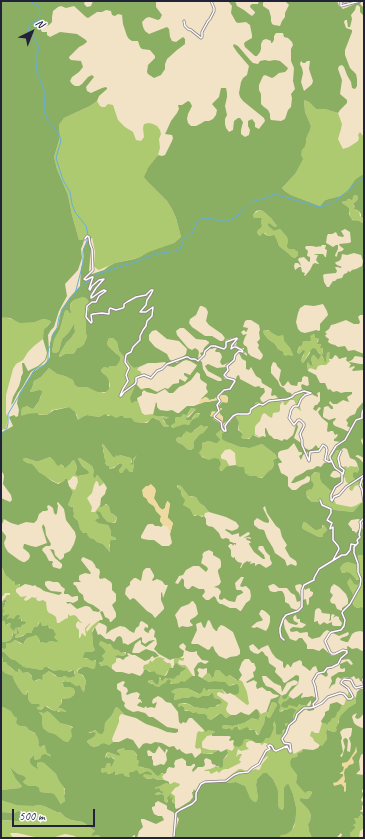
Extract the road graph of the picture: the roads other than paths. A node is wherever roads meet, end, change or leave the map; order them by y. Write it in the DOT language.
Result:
graph roads {
  1 [pos="211,1"];
  2 [pos="343,1"];
  3 [pos="360,1"];
  4 [pos="184,20"];
  5 [pos="85,239"];
  6 [pos="364,408"];
  7 [pos="341,451"];
  8 [pos="332,461"];
  9 [pos="364,476"];
  10 [pos="341,478"];
  11 [pos="320,500"];
  12 [pos="364,501"];
  13 [pos="364,518"];
  14 [pos="356,545"];
  15 [pos="333,561"];
  16 [pos="284,640"];
  17 [pos="364,677"];
  18 [pos="364,683"];
  19 [pos="364,686"];
  20 [pos="314,707"];
  21 [pos="174,836"];
  1 -- 4 [label="street"];
  2 -- 3 [label="street"];
  5 -- 8 [label="street"];
  6 -- 8 [label="street"];
  7 -- 10 [label="street"];
  8 -- 10 [label="street"];
  9 -- 10 [label="street"];
  9 -- 12 [label="street"];
  11 -- 15 [label="street"];
  13 -- 14 [label="street"];
  14 -- 15 [label="street"];
  14 -- 20 [label="street"];
  15 -- 16 [label="street"];
  17 -- 18 [label="street"];
  19 -- 20 [label="street"];
  20 -- 21 [label="street"];
}
